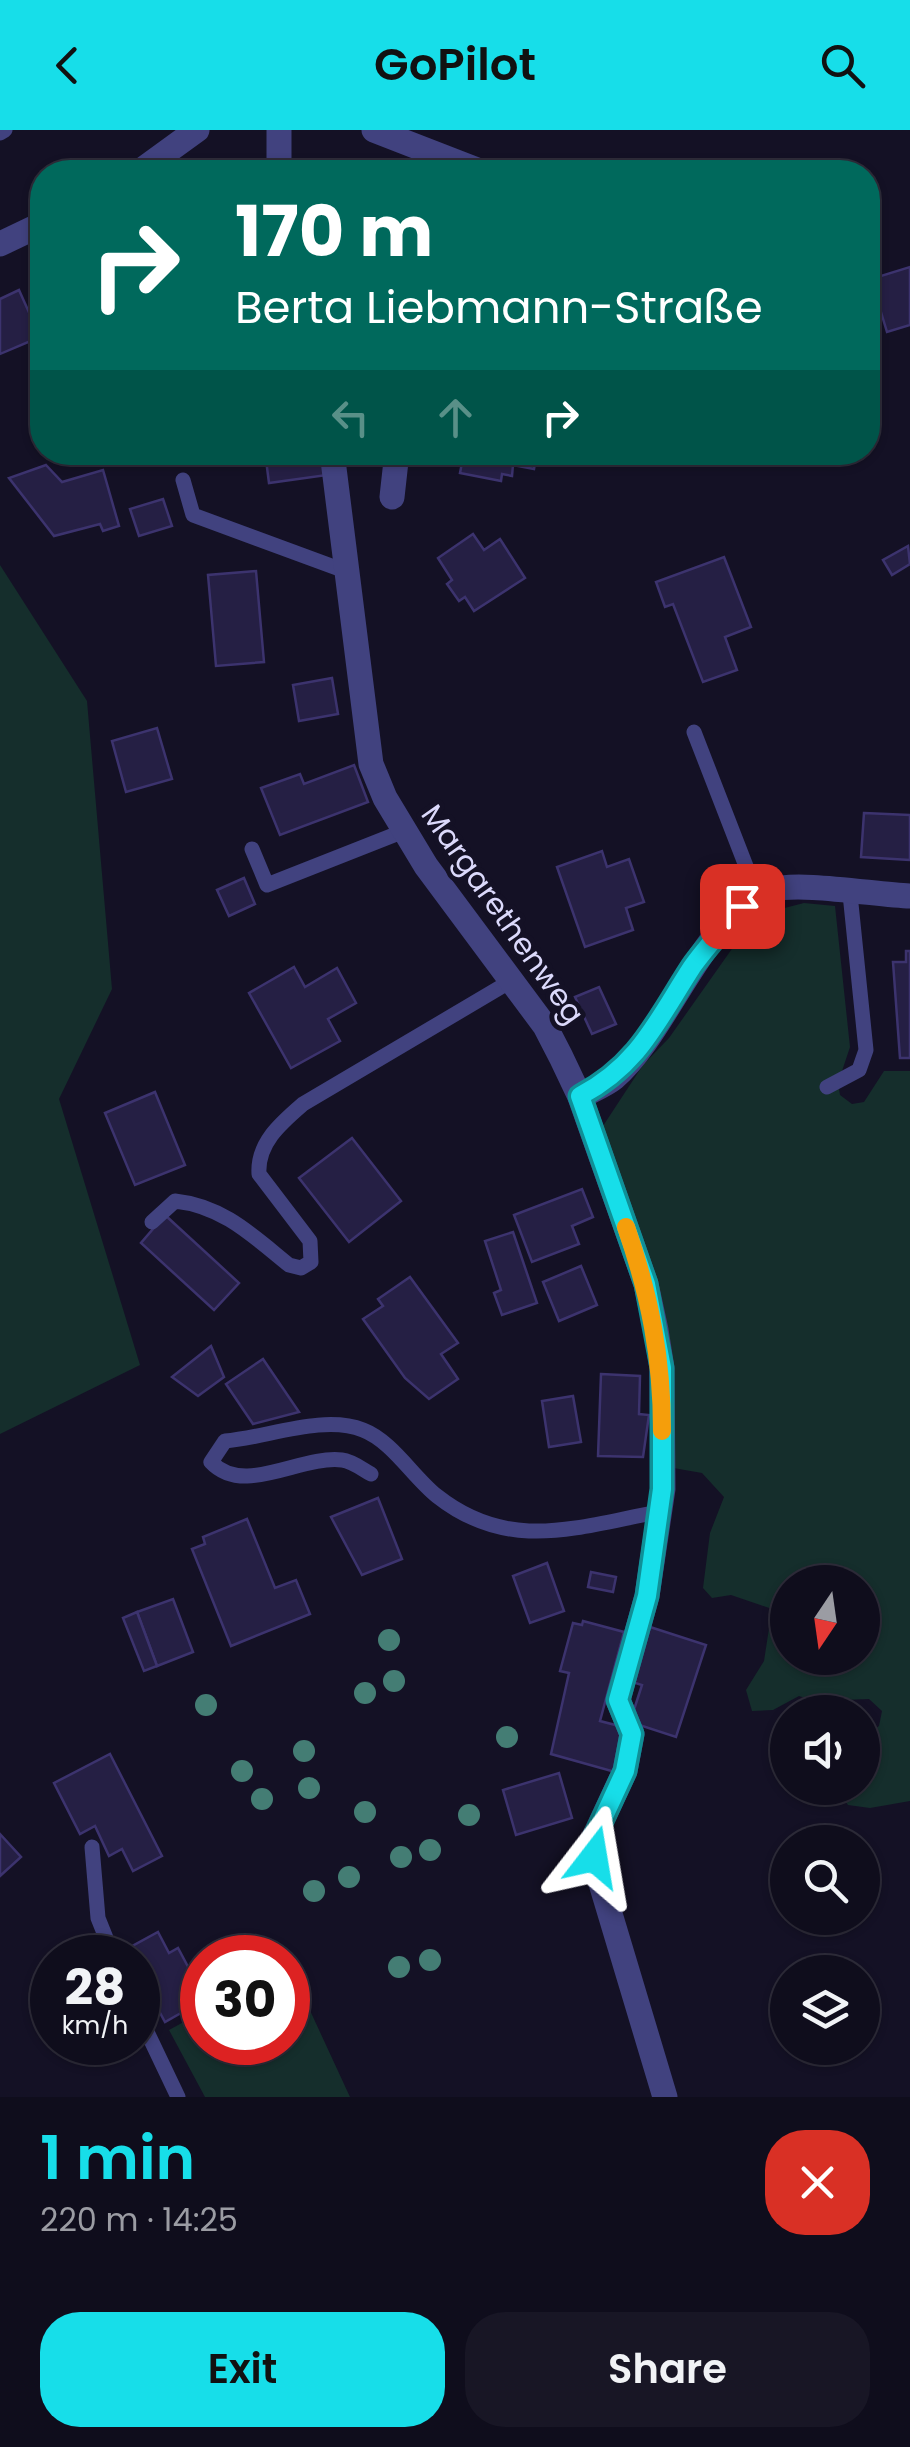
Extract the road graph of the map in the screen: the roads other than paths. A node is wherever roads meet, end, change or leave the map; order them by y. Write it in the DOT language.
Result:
graph roads {
  1 [pos="197,130"];
  2 [pos="279,130"];
  3 [pos="374,130"];
  4 [pos="156,160"];
  5 [pos="279,160"];
  6 [pos="451,160"];
  7 [pos="30,230"];
  8 [pos="0,244"];
  9 [pos="333,465"];
  10 [pos="396,465"];
  11 [pos="184,480"];
  12 [pos="392,497"];
  13 [pos="345,571"];
  14 [pos="694,732"];
  15 [pos="404,831"];
  16 [pos="252,849"];
  17 [pos="850,894"];
  18 [pos="910,896"];
  19 [pos="758,897"];
  20 [pos="510,981"];
  21 [pos="827,1087"];
  22 [pos="580,1096"];
  23 [pos="152,1222"];
  24 [pos="371,1474"];
  25 [pos="658,1512"];
  26 [pos="92,1847"];
  27 [pos="105,1935"];
  28 [pos="160,2059"];
  29 [pos="178,2097"];
  30 [pos="665,2097"];
  1 -- 4 [label="street"];
  2 -- 5 [label="street"];
  3 -- 6 [label="street"];
  7 -- 8 [label="street"];
  9 -- 13 [label="street, Margarethenweg"];
  10 -- 12 [label="street"];
  11 -- 13 [label="lane"];
  13 -- 15 [label="street, Margarethenweg"];
  14 -- 19 [label="lane"];
  15 -- 16 [label="lane"];
  15 -- 20 [label="street, Margarethenweg"];
  17 -- 18 [label="street"];
  17 -- 19 [label="street"];
  17 -- 21 [label="lane"];
  19 -- 22 [label="street"];
  20 -- 22 [label="street, Margarethenweg"];
  20 -- 23 [label="lane"];
  22 -- 25 [label="street, Margarethenweg"];
  24 -- 25 [label="lane"];
  25 -- 30 [label="street, Margarethenweg"];
  26 -- 27 [label="lane"];
  28 -- 29 [label="lane"];
}
